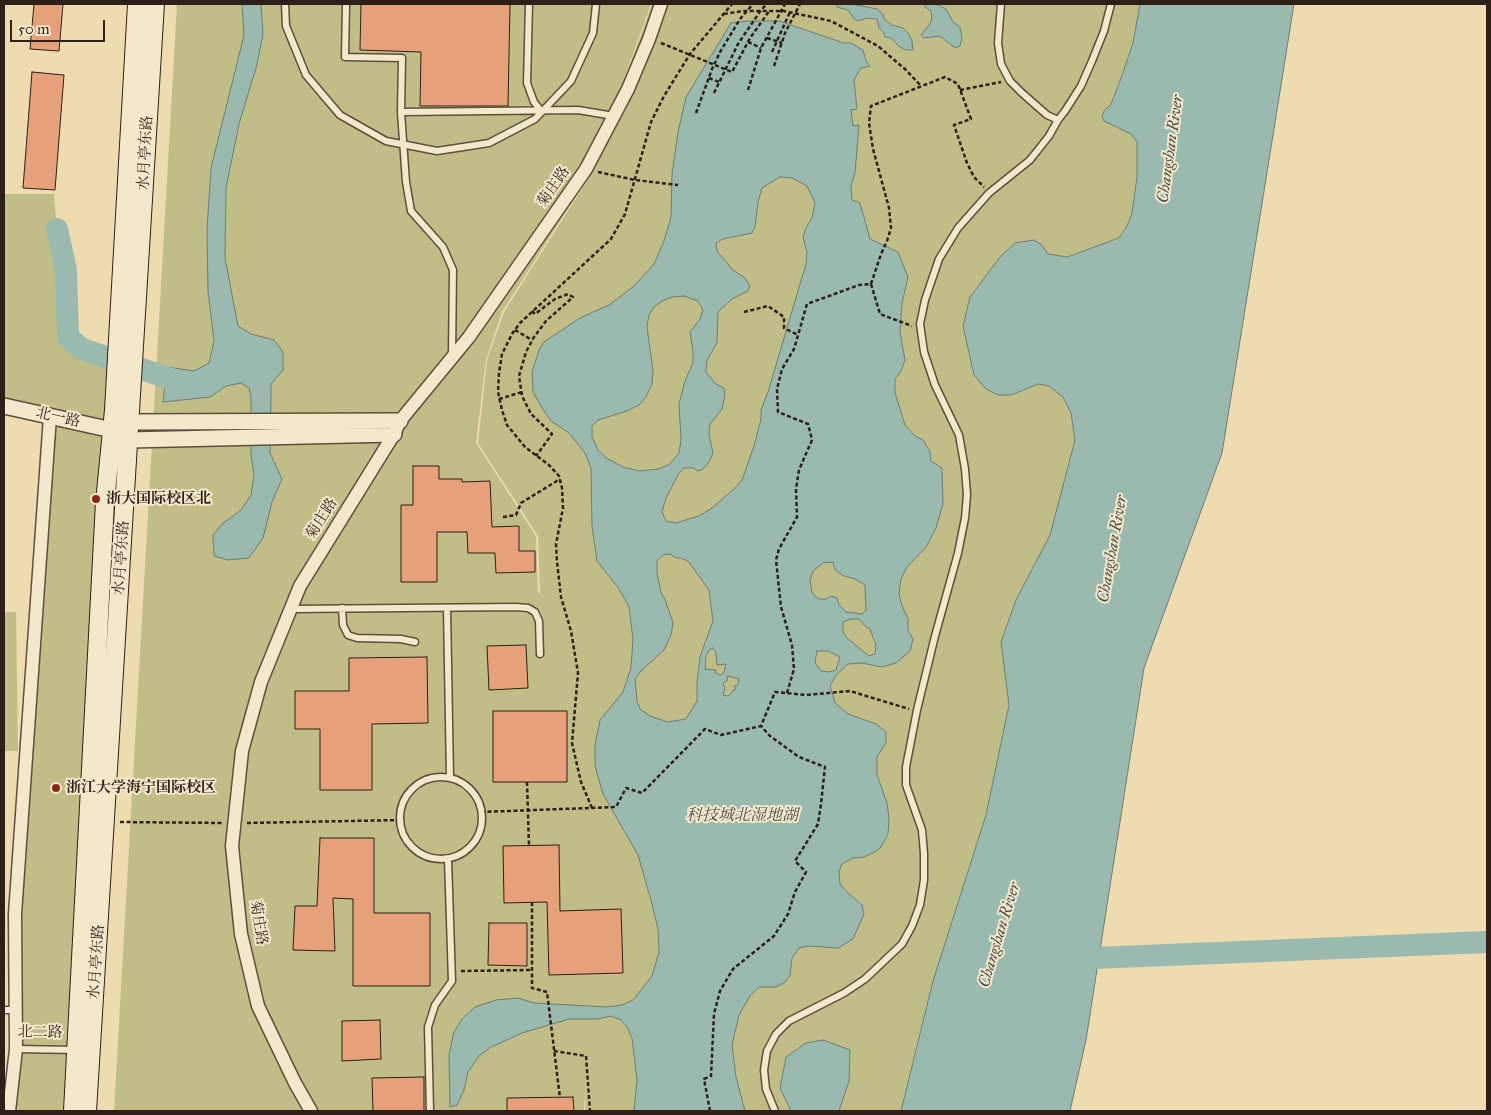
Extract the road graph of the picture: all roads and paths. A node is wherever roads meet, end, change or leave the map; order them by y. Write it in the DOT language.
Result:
graph roads {
  1 [pos="137,4"];
  2 [pos="155,4"];
  3 [pos="285,4"];
  4 [pos="346,4"];
  5 [pos="529,4"];
  6 [pos="596,4"];
  7 [pos="661,4"];
  8 [pos="732,4"];
  9 [pos="753,4"];
  10 [pos="767,4"];
  11 [pos="785,4"];
  12 [pos="800,4"];
  13 [pos="1001,4"];
  14 [pos="1111,4"];
  15 [pos="761,10"];
  16 [pos="770,10"];
  17 [pos="780,10"];
  18 [pos="748,11"];
  19 [pos="790,12"];
  20 [pos="795,12"];
  21 [pos="722,14"];
  22 [pos="766,37"];
  23 [pos="649,39"];
  24 [pos="776,41"];
  25 [pos="748,42"];
  26 [pos="782,43"];
  27 [pos="761,48"];
  28 [pos="772,52"];
  29 [pos="690,54"];
  30 [pos="714,64"];
  31 [pos="774,66"];
  32 [pos="726,69"];
  33 [pos="709,78"];
  34 [pos="1010,81"];
  35 [pos="720,82"];
  36 [pos="921,86"];
  37 [pos="748,90"];
  38 [pos="960,90"];
  39 [pos="714,93"];
  40 [pos="401,112"];
  41 [pos="542,112"];
  42 [pos="696,113"];
  43 [pos="614,116"];
  44 [pos="1058,120"];
  45 [pos="403,144"];
  46 [pos="586,169"];
  47 [pos="635,180"];
  48 [pos="678,185"];
  49 [pos="989,193"];
  50 [pos="871,284"];
  51 [pos="532,311"];
  52 [pos="744,312"];
  53 [pos="920,329"];
  54 [pos="515,330"];
  55 [pos="798,335"];
  56 [pos="532,340"];
  57 [pos="126,341"];
  58 [pos="452,358"];
  59 [pos="522,392"];
  60 [pos="499,399"];
  61 [pos="4,406"];
  62 [pos="125,414"];
  63 [pos="50,416"];
  64 [pos="397,428"];
  65 [pos="309,429"];
  66 [pos="112,430"];
  67 [pos="129,440"];
  68 [pos="536,456"];
  69 [pos="560,479"];
  70 [pos="503,517"];
  71 [pos="342,608"];
  72 [pos="447,608"];
  73 [pos="291,609"];
  74 [pos="415,642"];
  75 [pos="540,654"];
  76 [pos="787,693"];
  77 [pos="917,710"];
  78 [pos="761,726"];
  79 [pos="450,778"];
  80 [pos="527,782"];
  81 [pos="592,808"];
  82 [pos="528,810"];
  83 [pos="481,812"];
  84 [pos="401,820"];
  85 [pos="106,822"];
  86 [pos="235,823"];
  87 [pos="529,846"];
  88 [pos="448,859"];
  89 [pos="532,902"];
  90 [pos="532,970"];
  91 [pos="452,971"];
  92 [pos="10,1010"];
  93 [pos="10,1049"];
  94 [pos="77,1050"];
  95 [pos="554,1051"];
  96 [pos="560,1098"];
  97 [pos="9,1111"];
  98 [pos="73,1111"];
  99 [pos="88,1111"];
  100 [pos="311,1111"];
  101 [pos="430,1111"];
  102 [pos="590,1111"];
  103 [pos="710,1111"];
  104 [pos="775,1111"];
  1 -- 57 [label="main road, 水月亭东路"];
  2 -- 57 [label="main road, 水月亭东路"];
  3 -- 45 [label="lane"];
  4 -- 40 [label="lane"];
  5 -- 41 [label="lane"];
  6 -- 41 [label="lane"];
  7 -- 23 [label="street, 菊庄路"];
  8 -- 21 [label="path"];
  9 -- 18 [label="path"];
  10 -- 15 [label="path"];
  11 -- 17 [label="path"];
  12 -- 20 [label="path"];
  13 -- 34 [label="lane"];
  14 -- 44 [label="lane"];
  15 -- 16 [label="path"];
  15 -- 18 [label="path"];
  15 -- 32 [label="path"];
  16 -- 17 [label="path"];
  16 -- 25 [label="path"];
  17 -- 19 [label="path"];
  17 -- 22 [label="path"];
  18 -- 21 [label="path"];
  18 -- 30 [label="path"];
  19 -- 20 [label="path"];
  19 -- 24 [label="path"];
  20 -- 26 [label="path"];
  20 -- 36 [label="path"];
  21 -- 29 [label="path"];
  22 -- 24 [label="path"];
  22 -- 27 [label="path"];
  23 -- 29 [label="path"];
  23 -- 43 [label="street, 菊庄路"];
  24 -- 26 [label="path"];
  24 -- 28 [label="path"];
  25 -- 27 [label="path"];
  25 -- 32 [label="path"];
  26 -- 31 [label="path"];
  27 -- 37 [label="path"];
  29 -- 30 [label="path"];
  29 -- 47 [label="path"];
  30 -- 32 [label="path"];
  30 -- 33 [label="path"];
  32 -- 35 [label="path"];
  33 -- 35 [label="path"];
  33 -- 42 [label="path"];
  34 -- 38 [label="path"];
  34 -- 44 [label="lane"];
  35 -- 39 [label="path"];
  36 -- 38 [label="path"];
  36 -- 50 [label="path"];
  38 -- 49 [label="path"];
  40 -- 41 [label="lane"];
  40 -- 45 [label="lane"];
  41 -- 43 [label="lane"];
  41 -- 45 [label="lane"];
  43 -- 46 [label="street, 菊庄路"];
  44 -- 49 [label="lane"];
  45 -- 58 [label="lane"];
  46 -- 47 [label="path"];
  46 -- 58 [label="street, 菊庄路"];
  47 -- 48 [label="path"];
  47 -- 51 [label="path"];
  49 -- 53 [label="lane"];
  50 -- 53 [label="path"];
  50 -- 55 [label="path"];
  51 -- 54 [label="path"];
  51 -- 56 [label="path"];
  52 -- 55 [label="path"];
  53 -- 77 [label="lane"];
  54 -- 56 [label="path"];
  54 -- 60 [label="path"];
  55 -- 76 [label="path"];
  56 -- 59 [label="path"];
  57 -- 62 [label="main road, 水月亭东路"];
  58 -- 64 [label="street, 菊庄路"];
  59 -- 60 [label="path"];
  59 -- 68 [label="path"];
  60 -- 68 [label="path"];
  61 -- 63 [label="street, 北一路"];
  62 -- 65 [label="street"];
  62 -- 66 [label="main road, 水月亭东路"];
  62 -- 67 [label="main road, 水月亭东路"];
  63 -- 66 [label="street, 北一路"];
  63 -- 92 [label="street"];
  64 -- 65 [label="street"];
  64 -- 73 [label="street, 菊庄路"];
  65 -- 67 [label="street"];
  66 -- 67 [label="street, 北一路"];
  66 -- 94 [label="main road, 水月亭东路"];
  67 -- 85 [label="main road, 水月亭东路"];
  68 -- 69 [label="path"];
  69 -- 70 [label="path"];
  69 -- 81 [label="path"];
  71 -- 72 [label="lane"];
  71 -- 73 [label="lane"];
  71 -- 74 [label="lane"];
  72 -- 75 [label="lane"];
  72 -- 79 [label="lane"];
  73 -- 86 [label="street, 菊庄路"];
  76 -- 77 [label="path"];
  76 -- 78 [label="path"];
  77 -- 104 [label="lane"];
  78 -- 81 [label="path"];
  78 -- 103 [label="path"];
  79 -- 83 [label="lane"];
  79 -- 84 [label="lane"];
  80 -- 82 [label="path"];
  81 -- 82 [label="path"];
  82 -- 83 [label="path"];
  82 -- 87 [label="path"];
  83 -- 88 [label="lane"];
  84 -- 86 [label="path"];
  84 -- 88 [label="lane"];
  85 -- 86 [label="path"];
  85 -- 99 [label="main road, 水月亭东路"];
  86 -- 100 [label="street, 菊庄路"];
  88 -- 91 [label="lane"];
  89 -- 90 [label="path"];
  90 -- 91 [label="path"];
  90 -- 95 [label="path"];
  91 -- 101 [label="lane"];
  92 -- 93 [label="street"];
  93 -- 94 [label="lane, 北二路"];
  93 -- 97 [label="street"];
  94 -- 98 [label="main road, 水月亭东路"];
  95 -- 96 [label="path"];
  95 -- 102 [label="path"];
}
